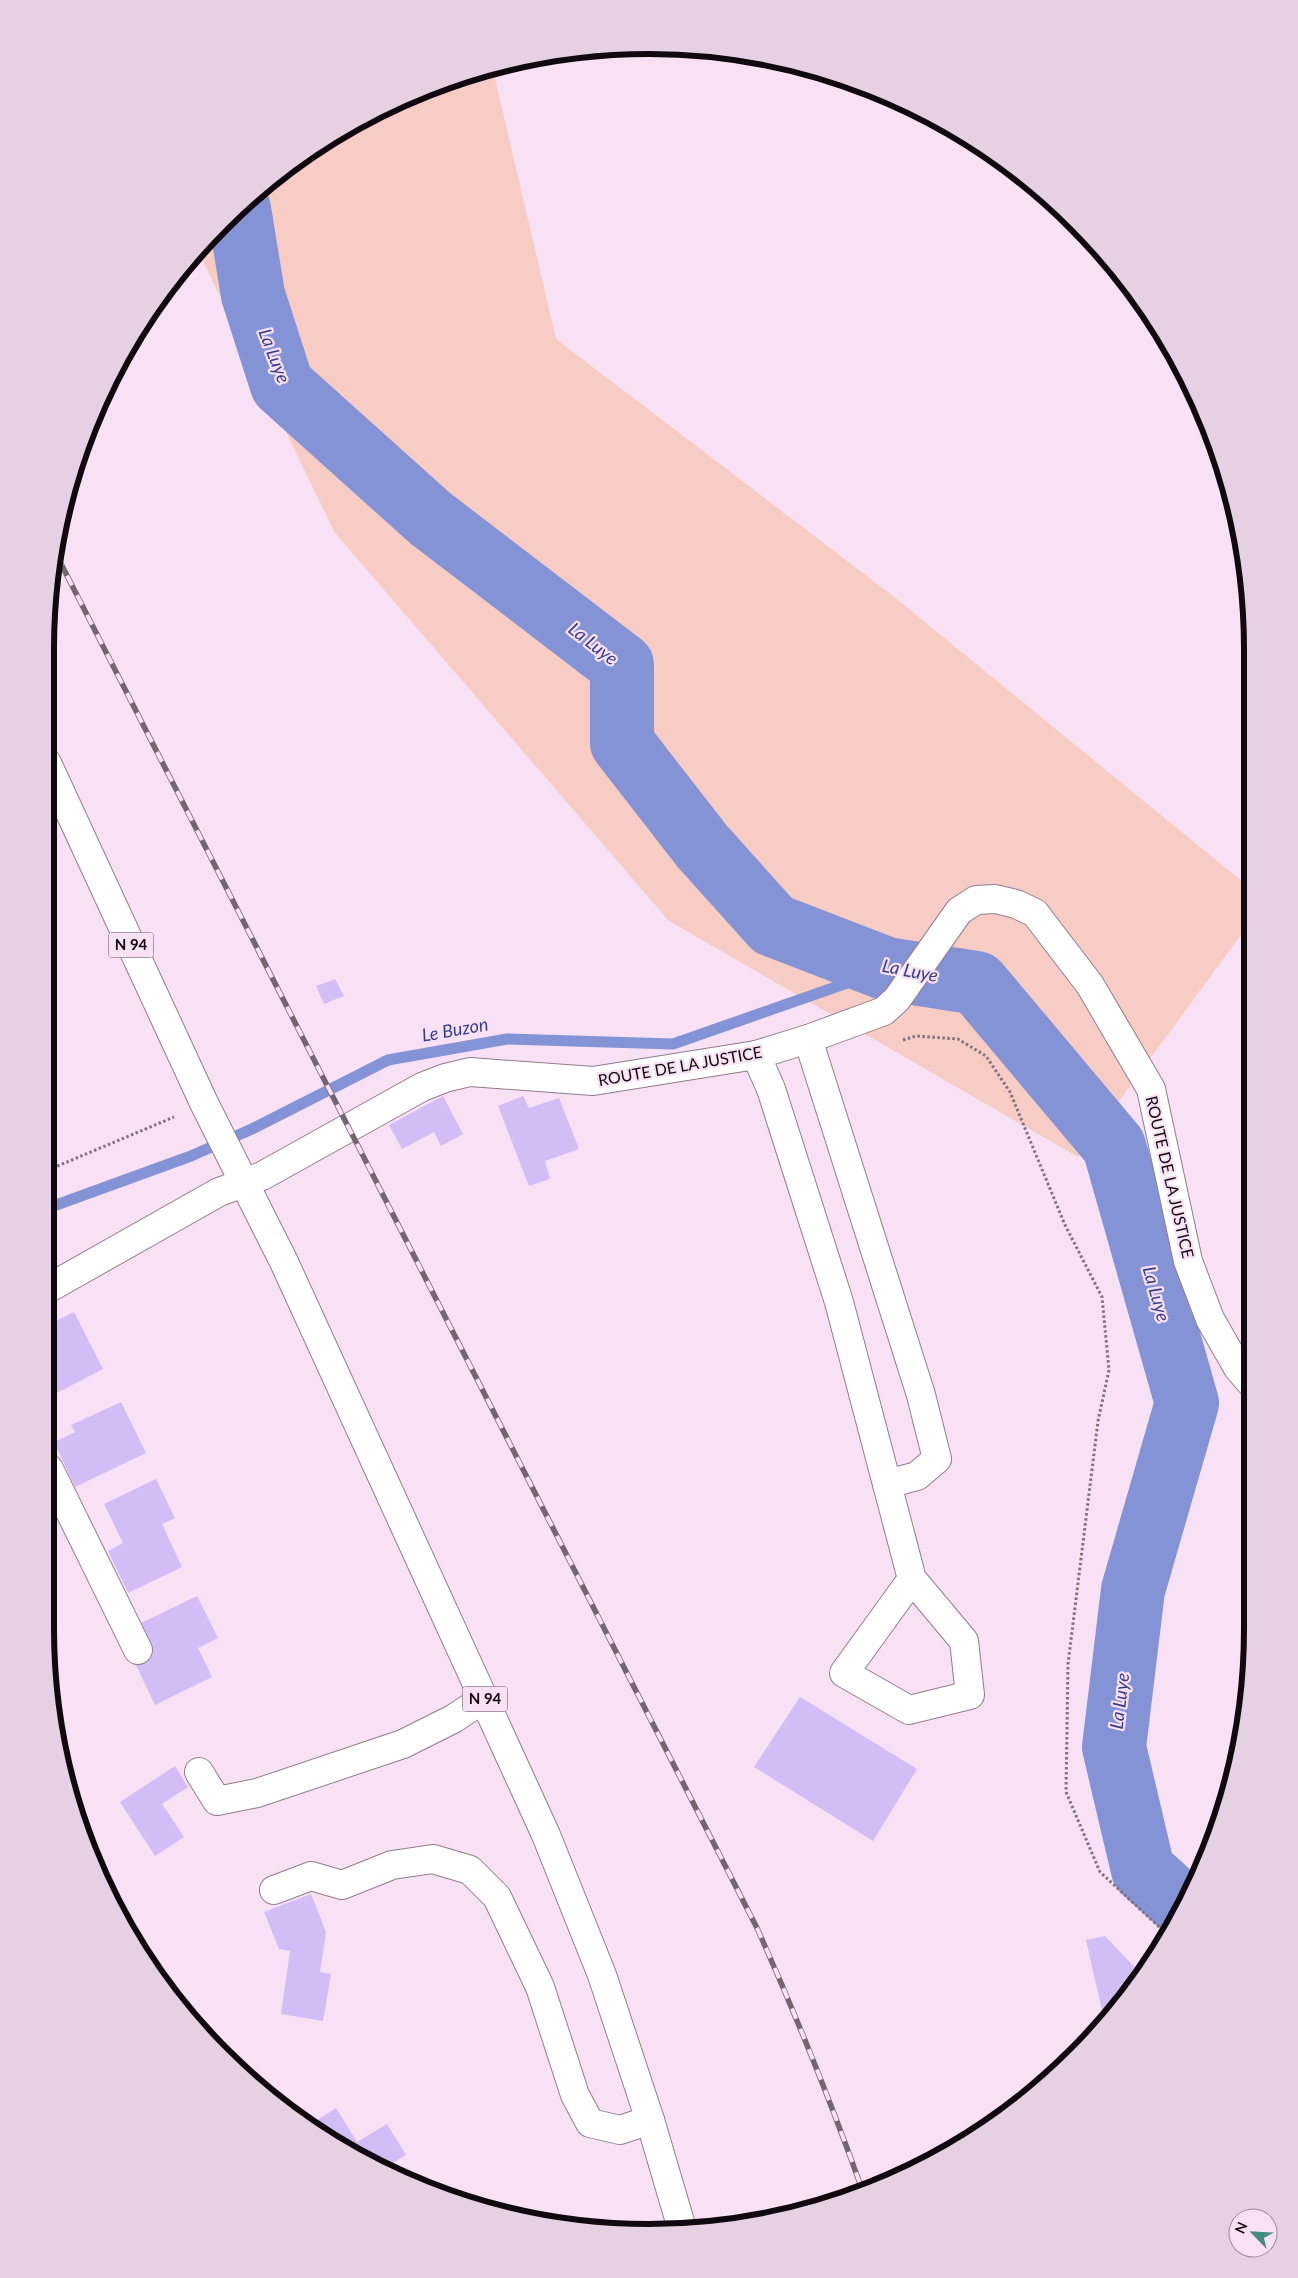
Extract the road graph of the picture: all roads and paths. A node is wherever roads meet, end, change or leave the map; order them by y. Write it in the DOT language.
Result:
graph roads {
  1 [pos="54,778"];
  2 [pos="808,1039"];
  3 [pos="900,1040"];
  4 [pos="756,1055"];
  5 [pos="210,1115"];
  6 [pos="54,1168"];
  7 [pos="239,1171"];
  8 [pos="54,1285"];
  9 [pos="1244,1375"];
  10 [pos="54,1479"];
  11 [pos="886,1484"];
  12 [pos="912,1579"];
  13 [pos="138,1650"];
  14 [pos="485,1698"];
  15 [pos="199,1772"];
  16 [pos="274,1890"];
  17 [pos="1163,1931"];
  18 [pos="650,2120"];
  19 [pos="680,2223"];
  1 -- 5 [label="street, N 94"];
  2 -- 4 [label="street, ROUTE DE LA JUSTICE"];
  2 -- 9 [label="street, ROUTE DE LA JUSTICE"];
  2 -- 11 [label="street"];
  3 -- 17 [label="path"];
  4 -- 7 [label="street, ROUTE DE LA JUSTICE"];
  4 -- 11 [label="street"];
  5 -- 6 [label="path"];
  5 -- 7 [label="street, N 94"];
  7 -- 8 [label="street, ROUTE DE LA JUSTICE"];
  7 -- 14 [label="street, N 94"];
  10 -- 13 [label="street"];
  11 -- 12 [label="street"];
  12 -- 12 [label="street"];
  14 -- 15 [label="street"];
  14 -- 18 [label="street, N 94"];
  16 -- 18 [label="street"];
  18 -- 19 [label="street, N 94"];
}
